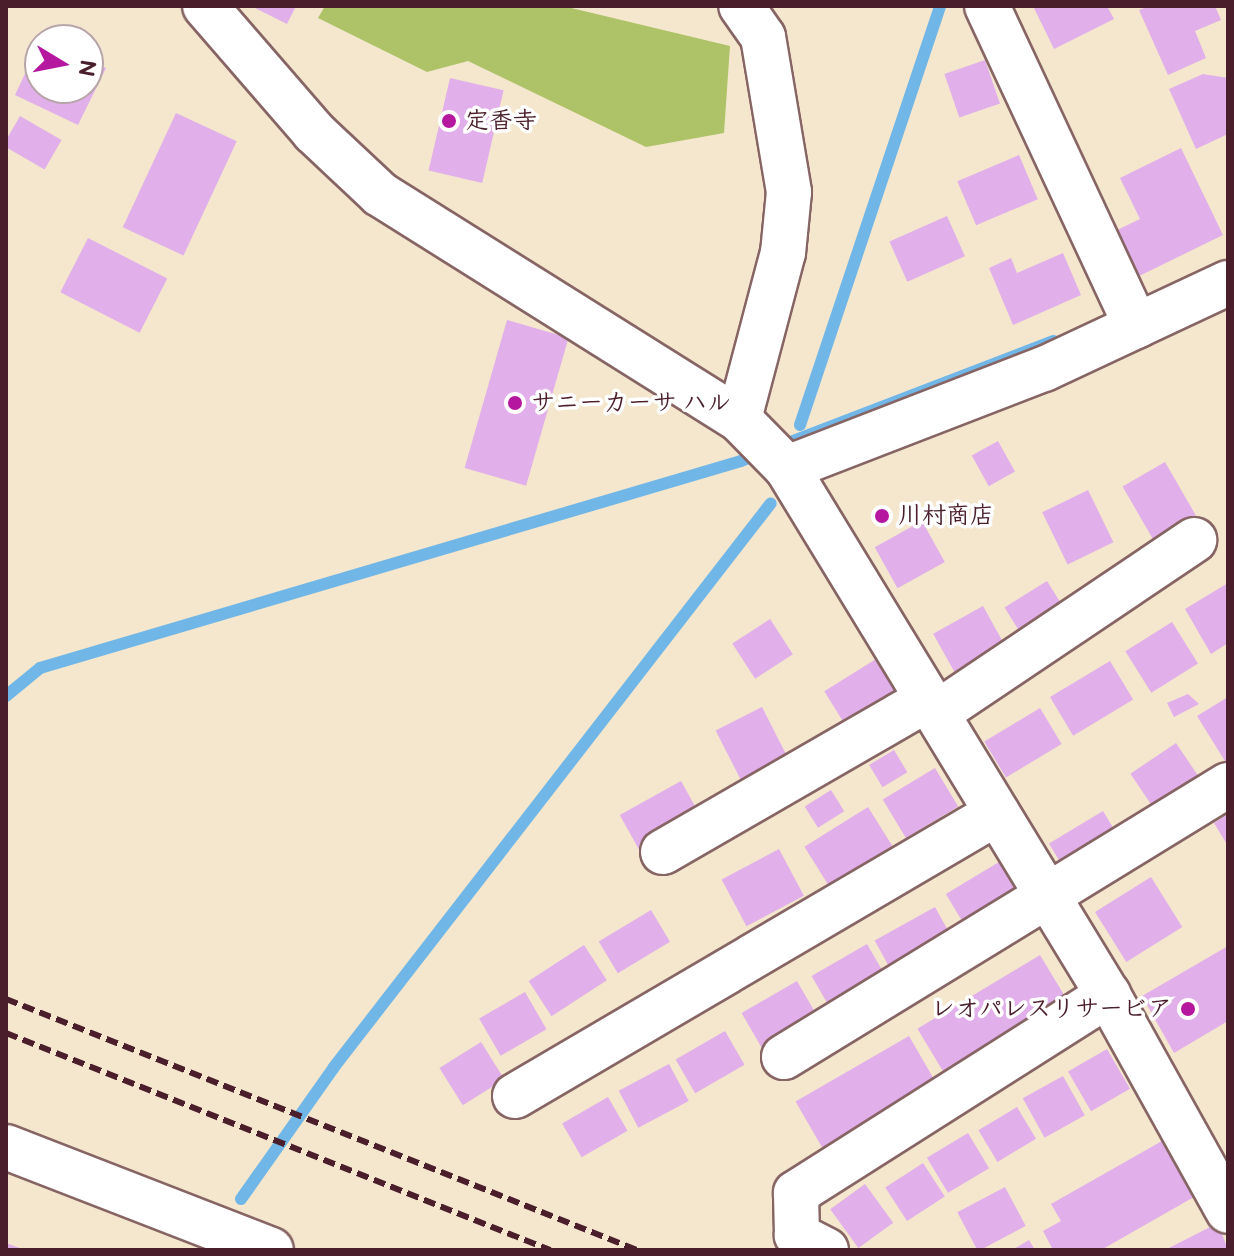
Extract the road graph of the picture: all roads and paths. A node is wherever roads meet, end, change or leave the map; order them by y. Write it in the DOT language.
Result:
graph roads {
  1 [pos="205,6"];
  2 [pos="741,6"];
  3 [pos="987,6"];
  4 [pos="1228,283"];
  5 [pos="1131,316"];
  6 [pos="765,447"];
  7 [pos="1194,540"];
  8 [pos="932,706"];
  9 [pos="1228,785"];
  10 [pos="997,813"];
  11 [pos="663,852"];
  12 [pos="1047,896"];
  13 [pos="1108,995"];
  14 [pos="784,1057"];
  15 [pos="515,1096"];
  16 [pos="6,1147"];
  17 [pos="1228,1211"];
  18 [pos="271,1250"];
  19 [pos="826,1250"];
  1 -- 6 [label="street"];
  2 -- 6 [label="street"];
  3 -- 5 [label="street"];
  4 -- 5 [label="street"];
  5 -- 6 [label="street"];
  6 -- 8 [label="street"];
  7 -- 8 [label="street"];
  8 -- 10 [label="street"];
  8 -- 11 [label="street"];
  9 -- 12 [label="street"];
  10 -- 12 [label="street"];
  10 -- 15 [label="street"];
  12 -- 13 [label="street"];
  12 -- 14 [label="street"];
  13 -- 17 [label="street"];
  13 -- 19 [label="street"];
  16 -- 18 [label="street"];
}
